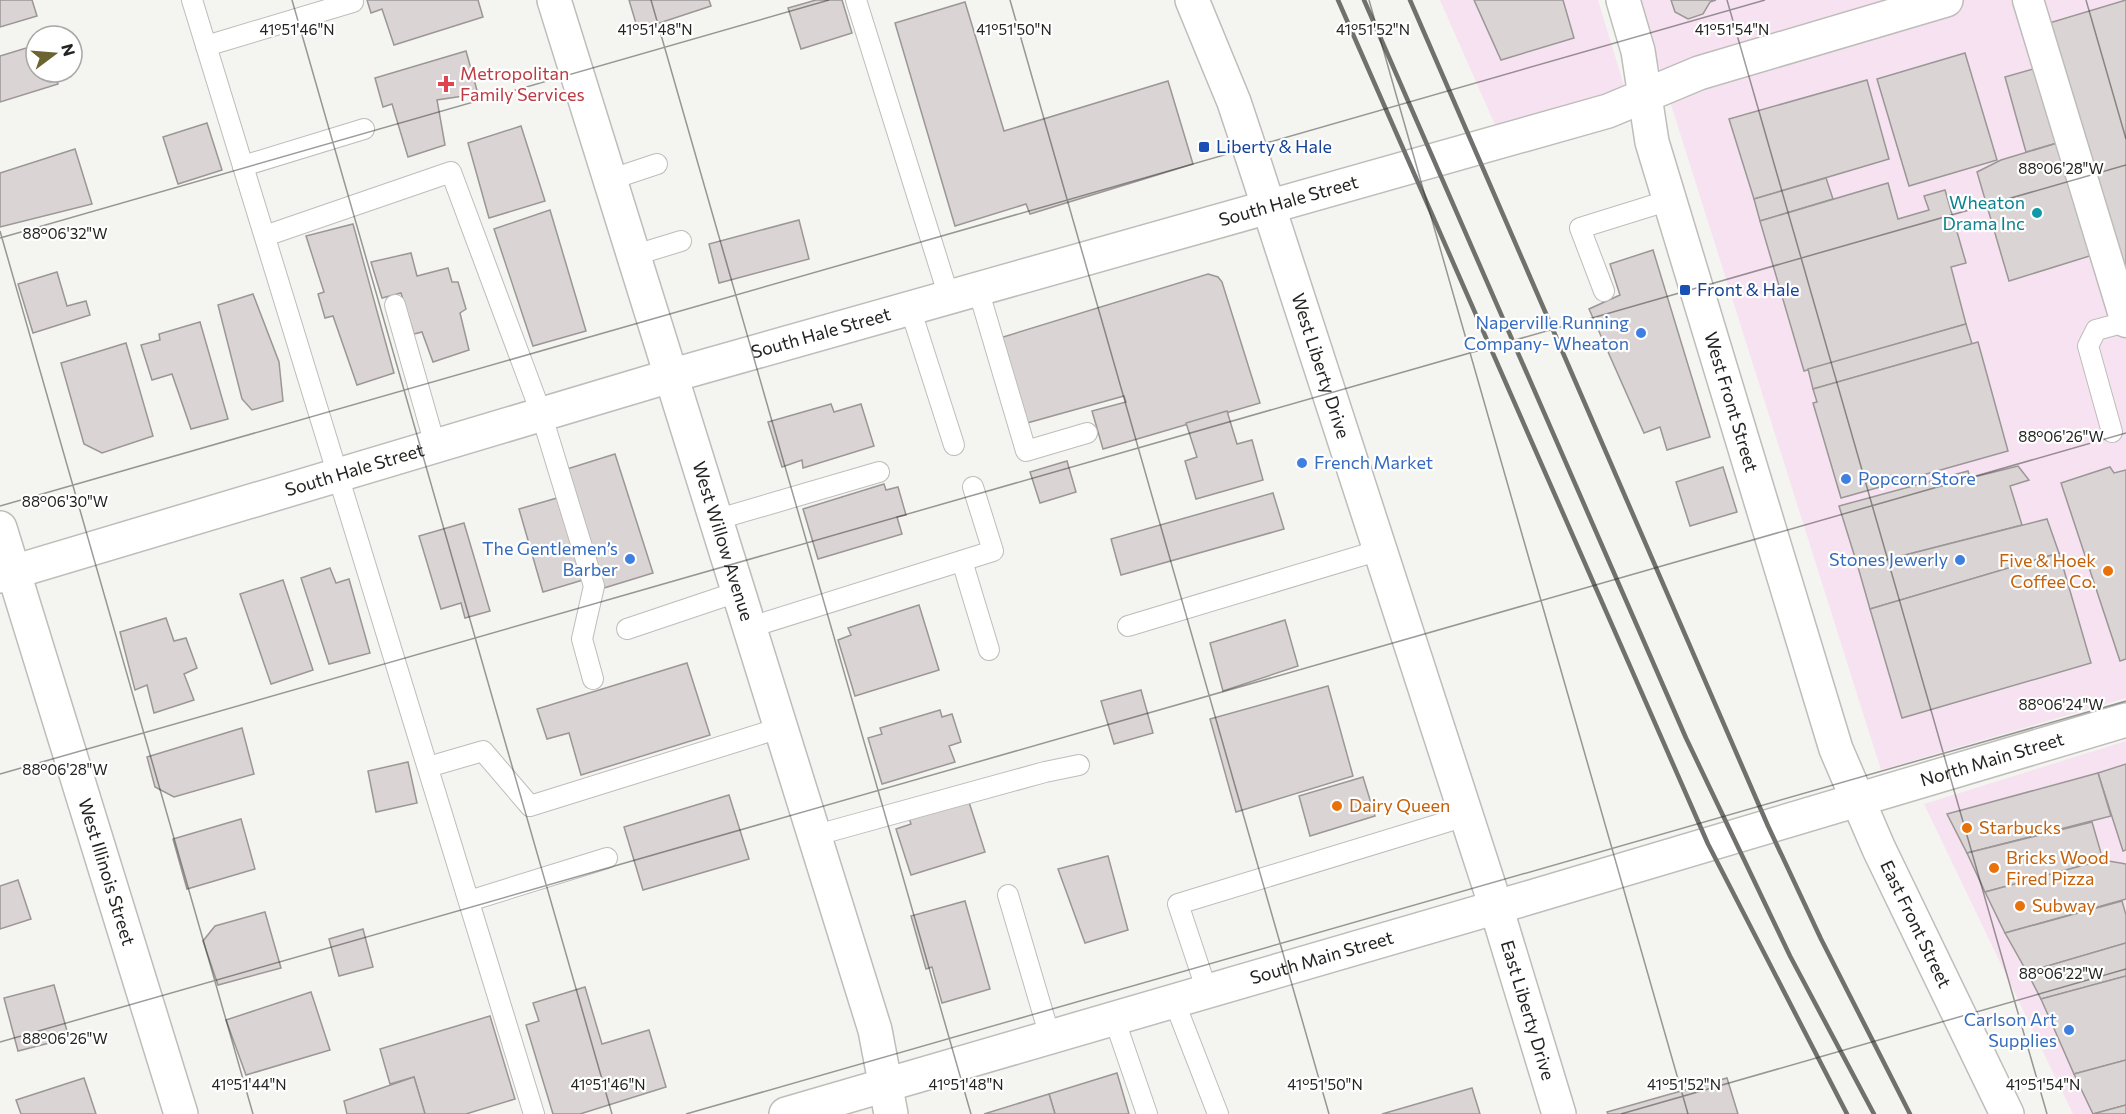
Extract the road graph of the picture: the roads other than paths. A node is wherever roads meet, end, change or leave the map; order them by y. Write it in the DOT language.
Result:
graph roads {
  1 [pos="192,0"];
  2 [pos="554,0"];
  3 [pos="856,0"];
  4 [pos="1192,0"];
  5 [pos="1623,0"];
  6 [pos="1946,0"];
  7 [pos="2028,0"];
  8 [pos="353,2"];
  9 [pos="206,46"];
  10 [pos="1645,94"];
  11 [pos="364,129"];
  12 [pos="657,164"];
  13 [pos="243,166"];
  14 [pos="609,180"];
  15 [pos="1670,200"];
  16 [pos="1268,208"];
  17 [pos="265,236"];
  18 [pos="681,241"];
  19 [pos="632,256"];
  20 [pos="1604,291"];
  21 [pos="963,293"];
  22 [pos="395,305"];
  23 [pos="910,308"];
  24 [pos="2126,322"];
  25 [pos="670,375"];
  26 [pos="541,413"];
  27 [pos="1087,432"];
  28 [pos="2112,432"];
  29 [pos="435,445"];
  30 [pos="954,445"];
  31 [pos="879,471"];
  32 [pos="337,473"];
  33 [pos="973,487"];
  34 [pos="715,520"];
  35 [pos="0,528"];
  36 [pos="1380,550"];
  37 [pos="962,561"];
  38 [pos="7,574"];
  39 [pos="737,592"];
  40 [pos="1128,626"];
  41 [pos="627,628"];
  42 [pos="748,628"];
  43 [pos="989,650"];
  44 [pos="593,679"];
  45 [pos="2126,720"];
  46 [pos="780,728"];
  47 [pos="1079,765"];
  48 [pos="428,767"];
  49 [pos="1857,800"];
  50 [pos="1466,816"];
  51 [pos="813,836"];
  52 [pos="607,858"];
  53 [pos="1008,895"];
  54 [pos="469,901"];
  55 [pos="1496,907"];
  56 [pos="1206,992"];
  57 [pos="1174,1001"];
  58 [pos="1114,1018"];
  59 [pos="1050,1037"];
  60 [pos="888,1099"];
  61 [pos="181,1114"];
  62 [pos="534,1114"];
  63 [pos="786,1114"];
  64 [pos="1147,1114"];
  65 [pos="1218,1114"];
  66 [pos="1559,1114"];
  67 [pos="2007,1114"];
  1 -- 9 [label="lane"];
  2 -- 14 [label="street, West Willow Avenue"];
  3 -- 21 [label="lane"];
  4 -- 16 [label="street, West Liberty Drive"];
  5 -- 10 [label="street, West Front Street"];
  6 -- 10 [label="street, South Hale Street"];
  7 -- 24 [label="street"];
  8 -- 9 [label="lane"];
  9 -- 13 [label="lane"];
  10 -- 15 [label="street, West Front Street"];
  10 -- 16 [label="street, South Hale Street"];
  11 -- 13 [label="lane"];
  12 -- 14 [label="lane"];
  13 -- 17 [label="lane"];
  14 -- 19 [label="street, West Willow Avenue"];
  15 -- 20 [label="lane"];
  15 -- 49 [label="street, West Front Street"];
  16 -- 21 [label="street, South Hale Street"];
  16 -- 36 [label="street, West Liberty Drive"];
  17 -- 26 [label="lane"];
  17 -- 32 [label="lane"];
  18 -- 19 [label="lane"];
  19 -- 25 [label="street, West Willow Avenue"];
  21 -- 23 [label="street, South Hale Street"];
  21 -- 27 [label="lane"];
  22 -- 29 [label="lane"];
  23 -- 25 [label="street, South Hale Street"];
  23 -- 30 [label="lane"];
  24 -- 28 [label="lane"];
  25 -- 26 [label="street, South Hale Street"];
  25 -- 34 [label="street, West Willow Avenue"];
  26 -- 29 [label="street, South Hale Street"];
  26 -- 44 [label="lane"];
  29 -- 32 [label="street, South Hale Street"];
  31 -- 34 [label="lane"];
  32 -- 38 [label="street, South Hale Street"];
  32 -- 48 [label="lane"];
  33 -- 37 [label="lane"];
  34 -- 39 [label="street, West Willow Avenue"];
  35 -- 38 [label="street, West Illinois Street"];
  36 -- 40 [label="lane"];
  36 -- 50 [label="street, West Liberty Drive"];
  37 -- 42 [label="lane"];
  37 -- 43 [label="lane"];
  38 -- 61 [label="street, West Illinois Street"];
  39 -- 41 [label="lane"];
  39 -- 42 [label="street, West Willow Avenue"];
  42 -- 46 [label="street, West Willow Avenue"];
  45 -- 49 [label="street, North Main Street"];
  46 -- 48 [label="lane"];
  46 -- 51 [label="street, West Willow Avenue"];
  47 -- 51 [label="lane"];
  48 -- 54 [label="lane"];
  49 -- 55 [label="street, South Main Street"];
  49 -- 67 [label="street, East Front Street"];
  50 -- 55 [label="street, West Liberty Drive"];
  50 -- 56 [label="lane"];
  51 -- 60 [label="street, West Willow Avenue"];
  52 -- 54 [label="lane"];
  53 -- 59 [label="lane"];
  54 -- 62 [label="lane"];
  55 -- 56 [label="street, South Main Street"];
  55 -- 66 [label="street, East Liberty Drive"];
  56 -- 57 [label="street, South Main Street"];
  57 -- 58 [label="street, South Main Street"];
  57 -- 65 [label="lane"];
  58 -- 59 [label="street, South Main Street"];
  58 -- 64 [label="lane"];
  59 -- 60 [label="street, South Main Street"];
  60 -- 63 [label="street, South Main Street"];
}
